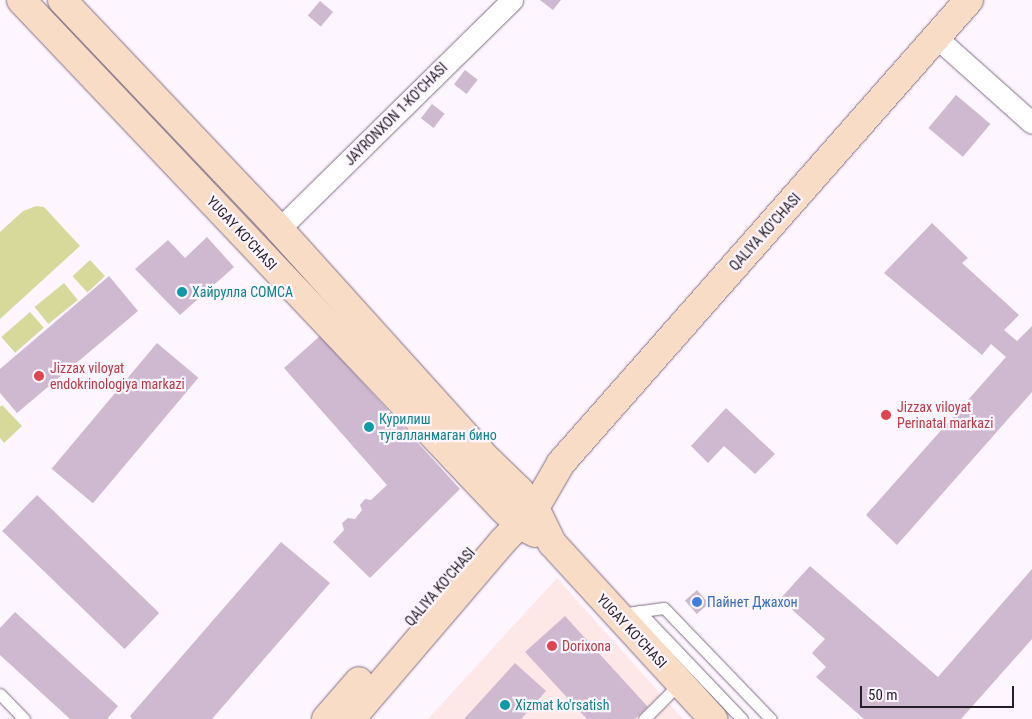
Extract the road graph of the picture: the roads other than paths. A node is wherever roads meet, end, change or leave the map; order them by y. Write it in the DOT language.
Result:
graph roads {
  1 [pos="22,0"];
  2 [pos="62,0"];
  3 [pos="512,0"];
  4 [pos="968,0"];
  5 [pos="937,38"];
  6 [pos="1032,123"];
  7 [pos="279,229"];
  8 [pos="519,508"];
  9 [pos="627,612"];
  10 [pos="680,683"];
  11 [pos="0,694"];
  12 [pos="24,719"];
  13 [pos="326,719"];
  14 [pos="351,719"];
  15 [pos="644,719"];
  16 [pos="713,719"];
  17 [pos="742,719"];
  18 [pos="770,719"];
  1 -- 8 [label="main road, YUGAY KO'CHASI"];
  2 -- 7 [label="main road, YUGAY KO'CHASI"];
  3 -- 7 [label="street, JAYRONXON 1-KO'CHASI"];
  4 -- 5 [label="main road, QALIYA KO'CHASI"];
  5 -- 6 [label="street"];
  5 -- 8 [label="main road, QALIYA KO'CHASI"];
  7 -- 8 [label="main road, YUGAY KO'CHASI"];
  8 -- 9 [label="main road, YUGAY KO'CHASI"];
  8 -- 13 [label="main road, QALIYA KO'CHASI"];
  8 -- 14 [label="main road, QALIYA KO'CHASI"];
  9 -- 10 [label="main road, YUGAY KO'CHASI"];
  9 -- 17 [label="lane"];
  9 -- 18 [label="lane"];
  10 -- 15 [label="lane"];
  10 -- 16 [label="main road, YUGAY KO'CHASI"];
  11 -- 12 [label="lane"];
}
